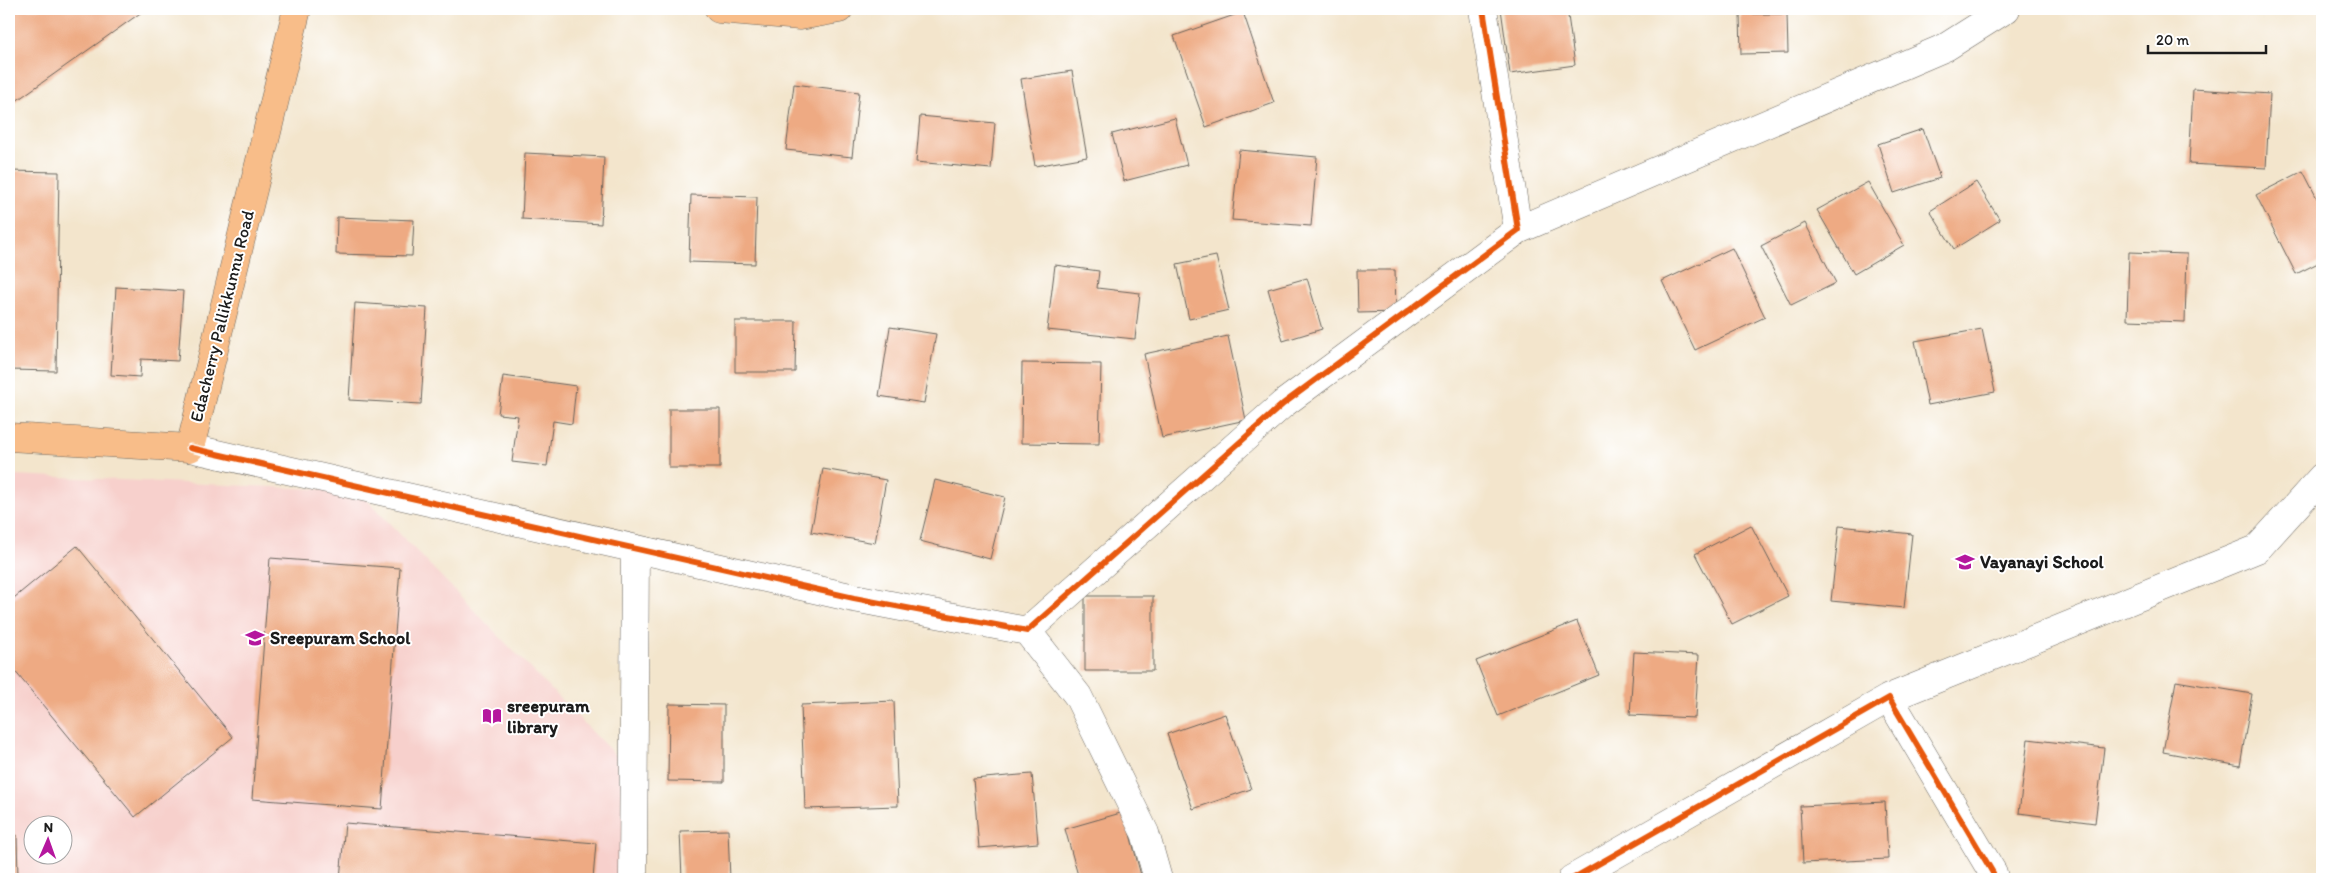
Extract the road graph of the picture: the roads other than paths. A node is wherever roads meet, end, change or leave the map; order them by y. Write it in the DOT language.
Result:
graph roads {
  1 [pos="297,9"];
  2 [pos="719,9"];
  3 [pos="839,9"];
  4 [pos="1483,9"];
  5 [pos="2006,9"];
  6 [pos="1518,230"];
  7 [pos="9,437"];
  8 [pos="190,448"];
  9 [pos="2322,477"];
  10 [pos="635,549"];
  11 [pos="1027,631"];
  12 [pos="1889,698"];
  13 [pos="633,879"];
  14 [pos="1158,879"];
  15 [pos="1572,879"];
  16 [pos="1994,879"];
  1 -- 8 [label="main road, Edacherry Pallikkunnu Road"];
  2 -- 3 [label="main road"];
  4 -- 6 [label="street"];
  5 -- 6 [label="street"];
  6 -- 11 [label="street"];
  7 -- 8 [label="main road"];
  8 -- 10 [label="street"];
  9 -- 12 [label="street"];
  10 -- 11 [label="street"];
  10 -- 13 [label="street"];
  11 -- 14 [label="street"];
  12 -- 15 [label="street"];
  12 -- 16 [label="street"];
}
